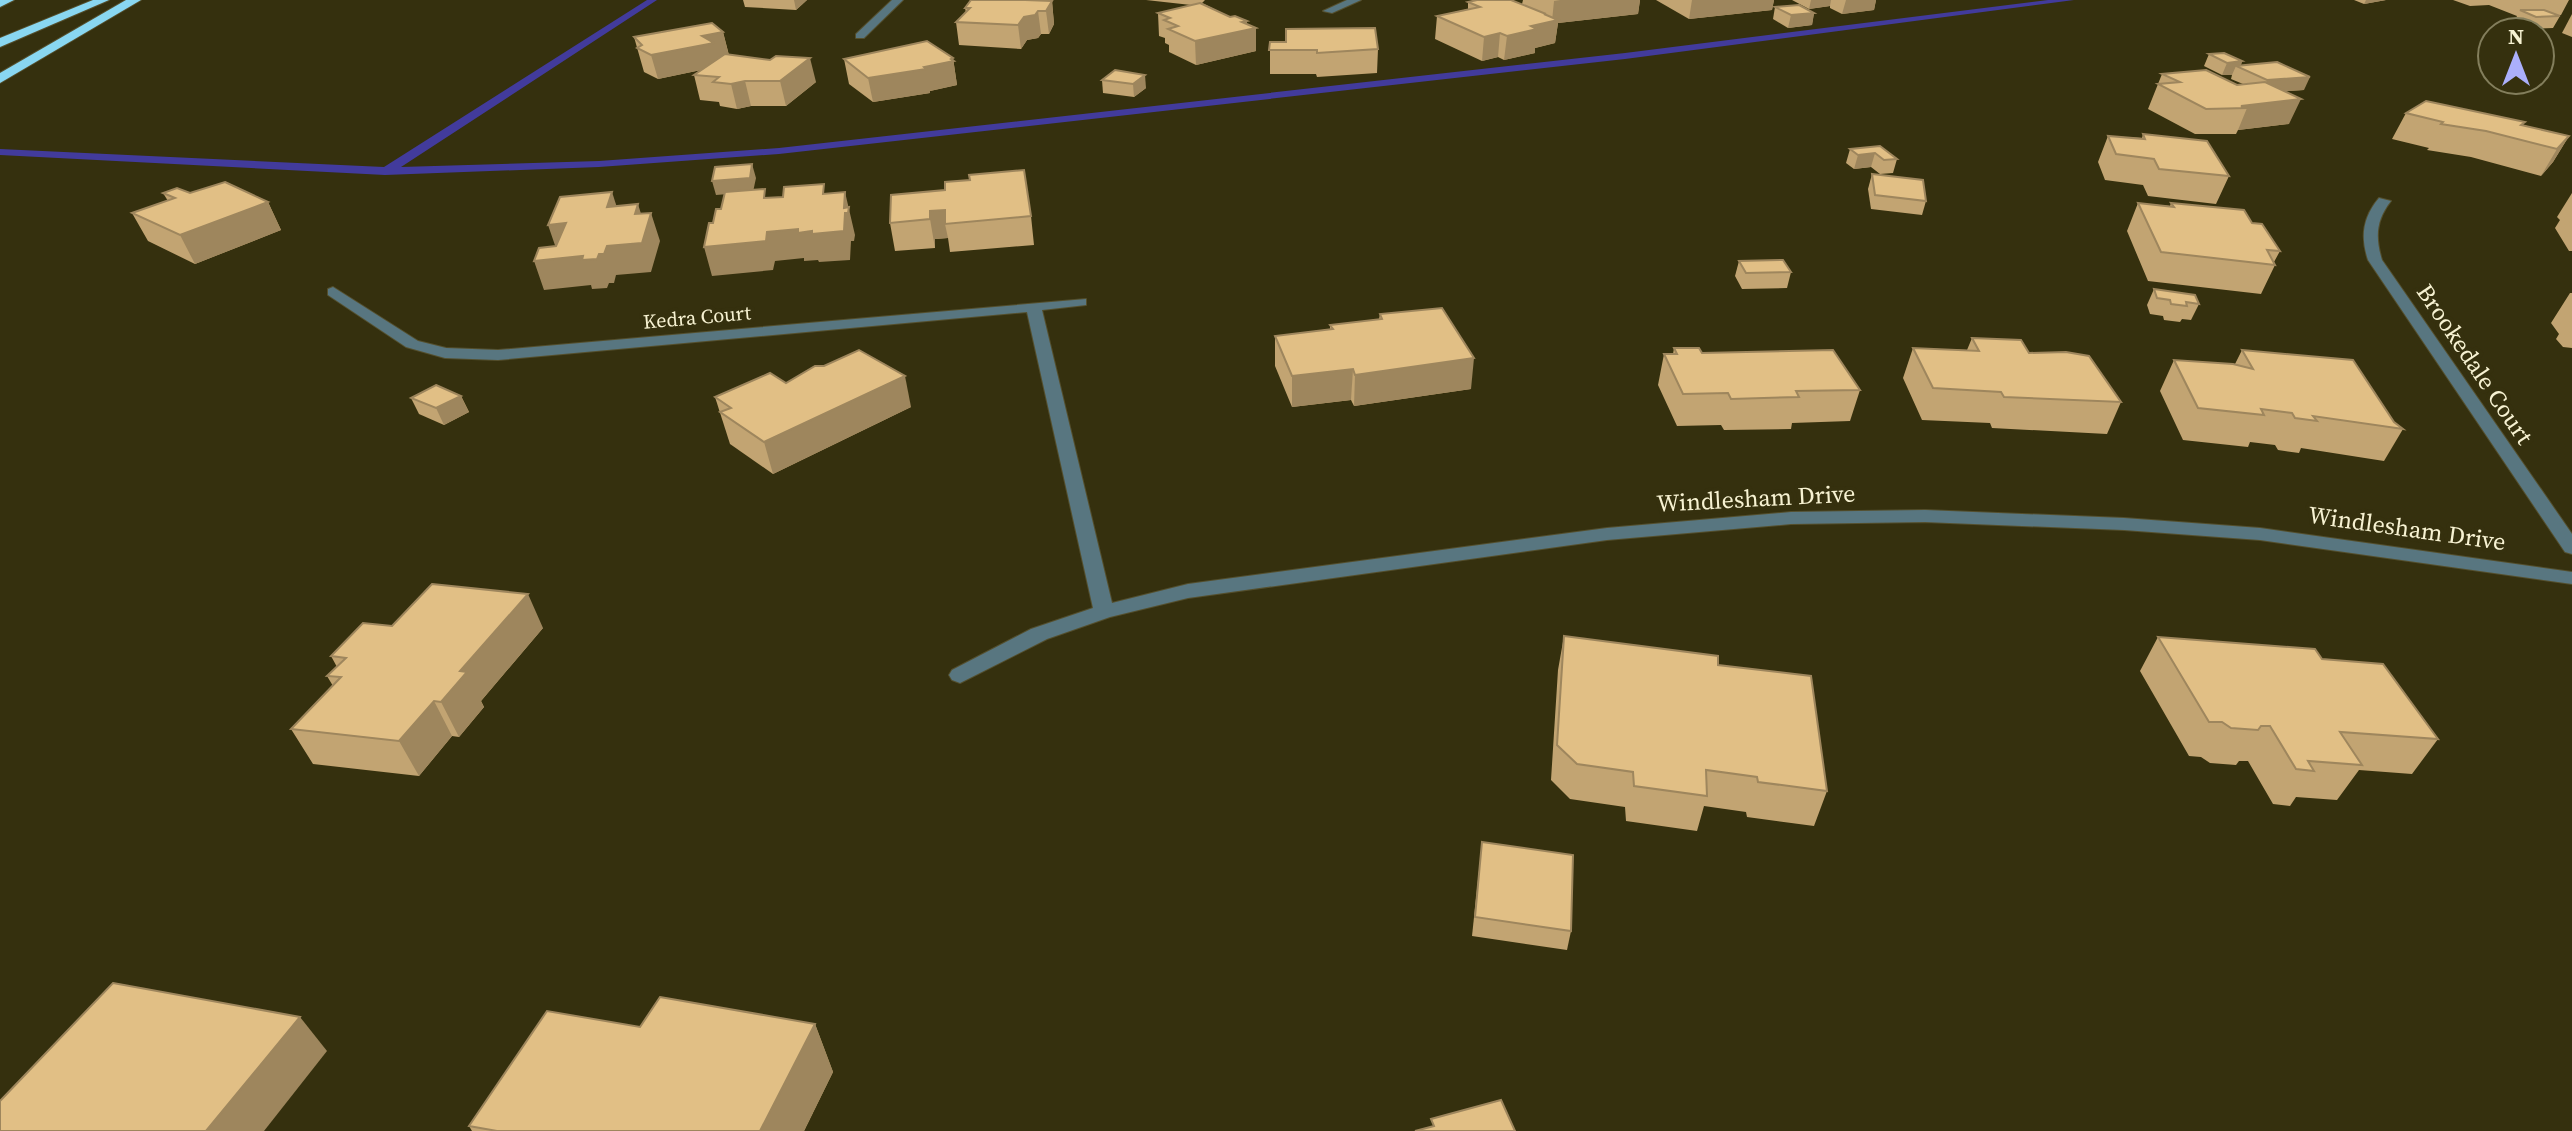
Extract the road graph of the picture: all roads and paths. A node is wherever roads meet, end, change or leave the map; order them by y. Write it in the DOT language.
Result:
graph roads {
  1 [pos="8,0"];
  2 [pos="103,0"];
  3 [pos="135,0"];
  4 [pos="898,0"];
  5 [pos="1356,0"];
  6 [pos="0,3"];
  7 [pos="1328,11"];
  8 [pos="860,36"];
  9 [pos="0,43"];
  10 [pos="0,79"];
  11 [pos="2384,201"];
  12 [pos="333,292"];
  13 [pos="1081,302"];
  14 [pos="1033,306"];
  15 [pos="2572,548"];
  16 [pos="2572,578"];
  17 [pos="1104,612"];
  18 [pos="960,675"];
  1 -- 6 [label="highway"];
  2 -- 9 [label="highway"];
  3 -- 10 [label="highway"];
  4 -- 8 [label="street"];
  5 -- 7 [label="street"];
  11 -- 15 [label="street, Brookedale Court"];
  12 -- 14 [label="street, Kedra Court"];
  13 -- 14 [label="street, Kedra Court"];
  14 -- 17 [label="street"];
  16 -- 17 [label="street, Windlesham Drive"];
  17 -- 18 [label="street, Windlesham Drive"];
}
